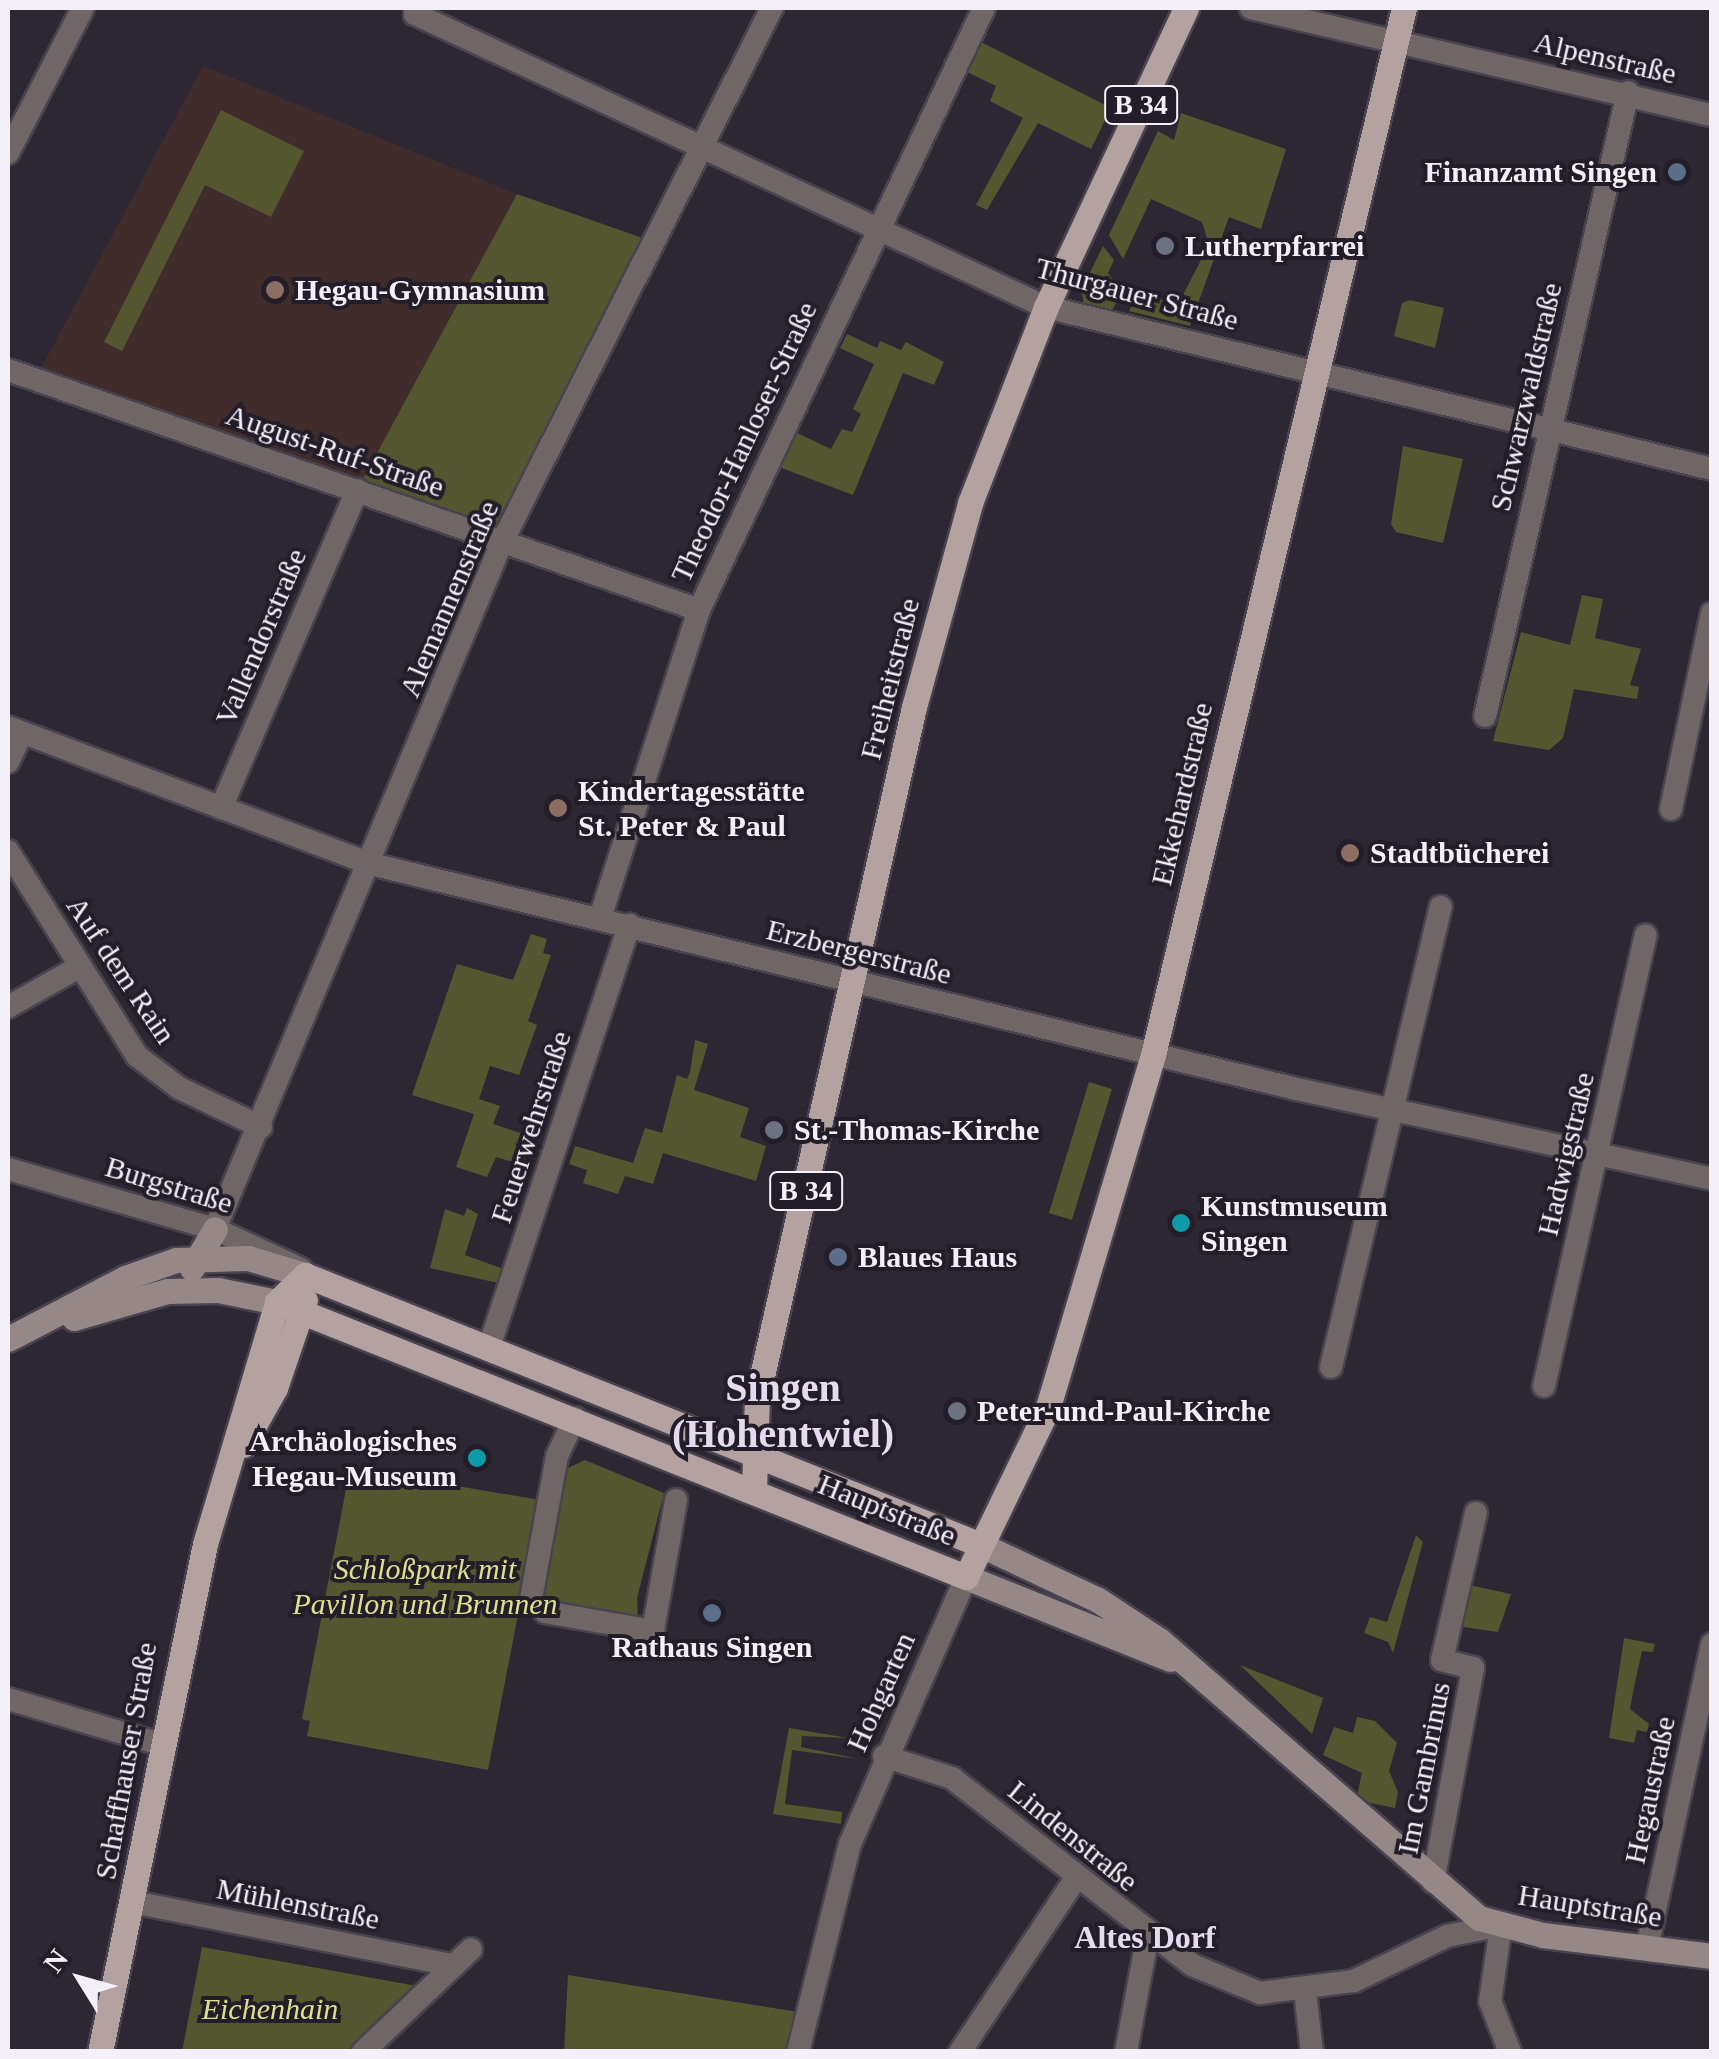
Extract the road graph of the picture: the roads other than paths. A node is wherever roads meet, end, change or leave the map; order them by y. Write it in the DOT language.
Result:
graph roads {
  1 [pos="83,8"];
  2 [pos="772,8"];
  3 [pos="984,8"];
  4 [pos="1186,8"];
  5 [pos="1251,8"];
  6 [pos="1404,8"];
  7 [pos="417,11"];
  8 [pos="1394,43"];
  9 [pos="1628,92"];
  10 [pos="1712,115"];
  11 [pos="701,147"];
  12 [pos="8,153"];
  13 [pos="877,229"];
  14 [pos="1046,307"];
  15 [pos="8,370"];
  16 [pos="1315,370"];
  17 [pos="1549,430"];
  18 [pos="1712,469"];
  19 [pos="357,490"];
  20 [pos="502,542"];
  21 [pos="699,610"];
  22 [pos="1712,613"];
  23 [pos="1485,716"];
  24 [pos="15,730"];
  25 [pos="8,762"];
  26 [pos="221,808"];
  27 [pos="1672,809"];
  28 [pos="8,850"];
  29 [pos="371,864"];
  30 [pos="1441,907"];
  31 [pos="600,918"];
  32 [pos="629,925"];
  33 [pos="1646,935"];
  34 [pos="79,967"];
  35 [pos="854,984"];
  36 [pos="8,1007"];
  37 [pos="1153,1055"];
  38 [pos="1394,1111"];
  39 [pos="261,1126"];
  40 [pos="1597,1153"];
  41 [pos="8,1169"];
  42 [pos="1712,1178"];
  43 [pos="215,1229"];
  44 [pos="201,1256"];
  45 [pos="306,1274"];
  46 [pos="167,1291"];
  47 [pos="277,1302"];
  48 [pos="305,1313"];
  49 [pos="8,1339"];
  50 [pos="489,1346"];
  51 [pos="1331,1366"];
  52 [pos="1544,1386"];
  53 [pos="757,1398"];
  54 [pos="575,1418"];
  55 [pos="702,1429"];
  56 [pos="753,1451"];
  57 [pos="223,1484"];
  58 [pos="754,1490"];
  59 [pos="676,1500"];
  60 [pos="1476,1513"];
  61 [pos="981,1544"];
  62 [pos="966,1576"];
  63 [pos="1712,1644"];
  64 [pos="1194,1668"];
  65 [pos="8,1699"];
  66 [pos="160,1744"];
  67 [pos="884,1756"];
  68 [pos="1076,1878"];
  69 [pos="1432,1882"];
  70 [pos="133,1902"];
  71 [pos="1502,1925"];
  72 [pos="1148,1934"];
  73 [pos="471,1948"];
  74 [pos="1646,1948"];
  75 [pos="1712,1956"];
  76 [pos="450,1965"];
  77 [pos="1305,1991"];
  78 [pos="100,2052"];
  79 [pos="362,2052"];
  80 [pos="798,2052"];
  81 [pos="960,2052"];
  82 [pos="1126,2052"];
  83 [pos="1312,2052"];
  84 [pos="1510,2052"];
  1 -- 12 [label="street"];
  2 -- 11 [label="street, Alemannenstraße"];
  3 -- 13 [label="street, Theodor-Hanloser-Straße"];
  4 -- 14 [label="main road, Freiheitstraße / B 34"];
  5 -- 8 [label="street, Alpenstraße"];
  6 -- 8 [label="main road, Ekkehardstraße"];
  7 -- 11 [label="street, Thurgauer Straße"];
  8 -- 9 [label="street, Alpenstraße"];
  8 -- 16 [label="main road, Ekkehardstraße"];
  9 -- 10 [label="street, Alpenstraße"];
  9 -- 17 [label="street, Schwarzwaldstraße"];
  11 -- 13 [label="street, Thurgauer Straße"];
  11 -- 20 [label="street, Alemannenstraße"];
  13 -- 14 [label="street, Thurgauer Straße"];
  13 -- 21 [label="street, Theodor-Hanloser-Straße"];
  14 -- 16 [label="street, Thurgauer Straße"];
  14 -- 35 [label="main road, Freiheitstraße / B 34"];
  15 -- 19 [label="street, August-Ruf-Straße"];
  16 -- 17 [label="street, Thurgauer Straße"];
  16 -- 37 [label="main road, Ekkehardstraße"];
  17 -- 18 [label="street, Thurgauer Straße"];
  17 -- 23 [label="street, Schwarzwaldstraße"];
  19 -- 20 [label="street, August-Ruf-Straße"];
  19 -- 26 [label="street, Vallendorstraße"];
  20 -- 21 [label="street, August-Ruf-Straße"];
  20 -- 29 [label="street, Alemannenstraße"];
  21 -- 31 [label="street, Theodor-Hanloser-Straße"];
  22 -- 27 [label="street"];
  24 -- 25 [label="street"];
  24 -- 26 [label="street, Erzbergerstraße"];
  26 -- 29 [label="street, Erzbergerstraße"];
  28 -- 34 [label="street, Auf dem Rain"];
  29 -- 31 [label="street, Erzbergerstraße"];
  29 -- 39 [label="street, Alemannenstraße"];
  30 -- 38 [label="street"];
  31 -- 32 [label="street, Erzbergerstraße"];
  32 -- 35 [label="street, Erzbergerstraße"];
  32 -- 50 [label="street, Feuerwehrstraße"];
  33 -- 40 [label="street, Hadwigstraße"];
  34 -- 36 [label="street"];
  34 -- 39 [label="street, Auf dem Rain"];
  35 -- 37 [label="street, Erzbergerstraße"];
  35 -- 53 [label="main road, Freiheitstraße / B 34"];
  37 -- 38 [label="street, Erzbergerstraße"];
  37 -- 61 [label="main road, Ekkehardstraße"];
  38 -- 40 [label="street, Erzbergerstraße"];
  38 -- 51 [label="street"];
  39 -- 43 [label="street, Alemannenstraße"];
  40 -- 42 [label="street, Erzbergerstraße"];
  40 -- 52 [label="street, Hadwigstraße"];
  41 -- 43 [label="street, Burgstraße"];
  43 -- 44 [label="main road"];
  43 -- 45 [label="street, Burgstraße"];
  44 -- 45 [label="main road"];
  44 -- 46 [label="main road"];
  44 -- 49 [label="main road"];
  45 -- 47 [label="main road, Schaffhauser Straße"];
  45 -- 48 [label="main road, Schaffhauser Straße"];
  45 -- 50 [label="main road, Hauptstraße"];
  46 -- 47 [label="main road"];
  46 -- 49 [label="main road"];
  47 -- 48 [label="main road, Hauptstraße"];
  47 -- 57 [label="main road, Schaffhauser Straße"];
  48 -- 54 [label="main road, Hauptstraße"];
  48 -- 57 [label="main road, Schaffhauser Straße"];
  50 -- 55 [label="main road, Hauptstraße"];
  53 -- 55 [label="main road"];
  53 -- 56 [label="main road, Freiheitstraße / B 34"];
  54 -- 58 [label="main road, Hauptstraße"];
  54 -- 59 [label="street"];
  55 -- 56 [label="main road, Hauptstraße"];
  56 -- 58 [label="main road, Freiheitstraße / B 34"];
  56 -- 61 [label="main road, Hauptstraße"];
  57 -- 66 [label="main road, Schaffhauser Straße"];
  58 -- 62 [label="main road, Hauptstraße"];
  60 -- 69 [label="street, Im Gambrinus"];
  61 -- 62 [label="main road, Ekkehardstraße"];
  61 -- 64 [label="main road, Hauptstraße"];
  62 -- 64 [label="main road, Hauptstraße"];
  62 -- 67 [label="street, Hohgarten"];
  63 -- 74 [label="street, Hegaustraße"];
  64 -- 69 [label="main road, Hauptstraße"];
  65 -- 66 [label="street"];
  66 -- 70 [label="main road, Schaffhauser Straße"];
  67 -- 68 [label="street, Lindenstraße"];
  67 -- 80 [label="street, Hohgarten"];
  68 -- 72 [label="street, Lindenstraße"];
  68 -- 81 [label="street"];
  69 -- 71 [label="main road, Hauptstraße"];
  70 -- 76 [label="street, Mühlenstraße"];
  70 -- 78 [label="main road, Schaffhauser Straße"];
  71 -- 74 [label="main road, Hauptstraße"];
  71 -- 77 [label="street, Lindenstraße"];
  71 -- 84 [label="street"];
  72 -- 77 [label="street, Lindenstraße"];
  72 -- 82 [label="street"];
  73 -- 76 [label="street"];
  74 -- 75 [label="main road, Hauptstraße"];
  76 -- 79 [label="street"];
  77 -- 83 [label="street"];
}
